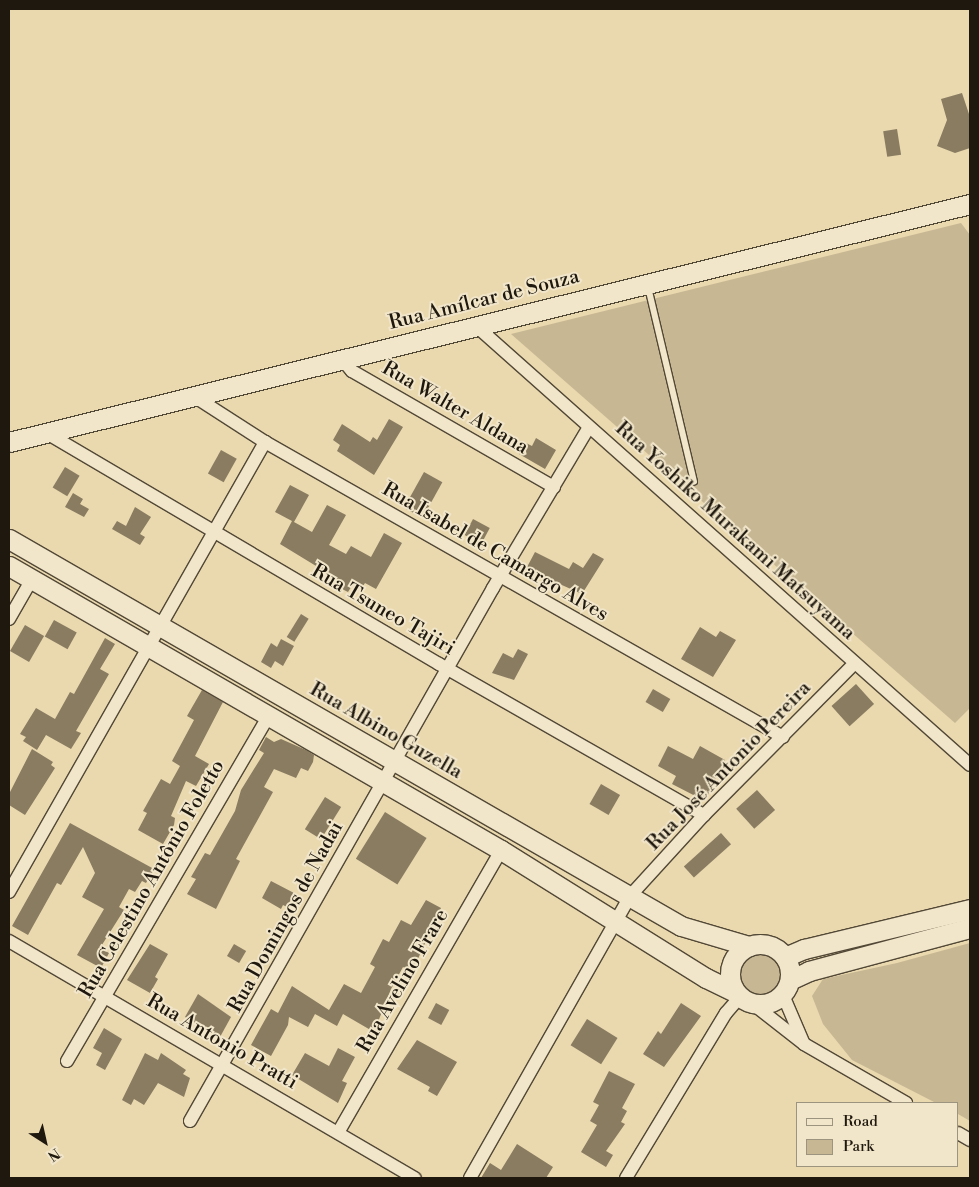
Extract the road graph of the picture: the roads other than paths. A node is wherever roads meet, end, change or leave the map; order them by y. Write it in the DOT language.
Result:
graph roads {
  1 [pos="970,204"];
  2 [pos="647,283"];
  3 [pos="475,325"];
  4 [pos="341,358"];
  5 [pos="192,395"];
  6 [pos="589,427"];
  7 [pos="45,432"];
  8 [pos="9,442"];
  9 [pos="265,442"];
  10 [pos="694,482"];
  11 [pos="554,487"];
  12 [pos="215,532"];
  13 [pos="9,539"];
  14 [pos="9,566"];
  15 [pos="500,577"];
  16 [pos="32,579"];
  17 [pos="9,619"];
  18 [pos="159,627"];
  19 [pos="148,646"];
  20 [pos="855,662"];
  21 [pos="448,670"];
  22 [pos="269,716"];
  23 [pos="783,738"];
  24 [pos="394,763"];
  25 [pos="970,765"];
  26 [pos="383,782"];
  27 [pos="704,815"];
  28 [pos="501,850"];
  29 [pos="9,892"];
  30 [pos="630,896"];
  31 [pos="970,909"];
  32 [pos="616,919"];
  33 [pos="970,928"];
  34 [pos="9,941"];
  35 [pos="748,946"];
  36 [pos="785,956"];
  37 [pos="787,987"];
  38 [pos="105,996"];
  39 [pos="743,998"];
  40 [pos="804,1044"];
  41 [pos="67,1061"];
  42 [pos="224,1065"];
  43 [pos="904,1102"];
  44 [pos="190,1121"];
  45 [pos="339,1131"];
  46 [pos="959,1134"];
  47 [pos="970,1140"];
  48 [pos="415,1178"];
  49 [pos="470,1178"];
  50 [pos="626,1178"];
  1 -- 2 [label="street, Rua Amílcar de Souza"];
  2 -- 3 [label="street, Rua Amílcar de Souza"];
  2 -- 10 [label="lane"];
  3 -- 4 [label="street, Rua Amílcar de Souza"];
  3 -- 6 [label="street, Rua Yoshiko Murakami Matsuyama"];
  4 -- 5 [label="street, Rua Amílcar de Souza"];
  4 -- 11 [label="street, Rua Walter Aldana"];
  5 -- 7 [label="street, Rua Amílcar de Souza"];
  5 -- 9 [label="street, Rua Isabel de Camargo Alves"];
  6 -- 11 [label="street"];
  6 -- 20 [label="street, Rua Yoshiko Murakami Matsuyama"];
  7 -- 8 [label="street, Rua Amílcar de Souza"];
  7 -- 12 [label="street, Rua Tsuneo Tajiri"];
  9 -- 12 [label="street"];
  9 -- 15 [label="street, Rua Isabel de Camargo Alves"];
  11 -- 15 [label="street"];
  12 -- 18 [label="street"];
  12 -- 21 [label="street, Rua Tsuneo Tajiri"];
  13 -- 18 [label="street, Rua Albino Guzella"];
  14 -- 16 [label="street"];
  15 -- 21 [label="street"];
  15 -- 23 [label="street, Rua Isabel de Camargo Alves"];
  16 -- 17 [label="street"];
  16 -- 19 [label="street"];
  18 -- 19 [label="street"];
  18 -- 24 [label="street, Rua Albino Guzella"];
  19 -- 22 [label="street"];
  19 -- 29 [label="street"];
  20 -- 23 [label="street, Rua José Antonio Pereira"];
  20 -- 25 [label="street, Rua Yoshiko Murakami Matsuyama"];
  21 -- 24 [label="street"];
  21 -- 27 [label="street, Rua Tsuneo Tajiri"];
  22 -- 26 [label="street"];
  22 -- 38 [label="street, Rua Celestino Antônio Foletto"];
  23 -- 27 [label="street, Rua José Antonio Pereira"];
  24 -- 26 [label="street, Rua Domingos de Nadai"];
  24 -- 30 [label="street, Rua Albino Guzella"];
  26 -- 28 [label="street"];
  26 -- 42 [label="street, Rua Domingos de Nadai"];
  27 -- 30 [label="street, Rua José Antonio Pereira"];
  28 -- 32 [label="street"];
  28 -- 45 [label="street, Rua Avelino Frare"];
  30 -- 32 [label="street, Rua José Antonio Pereira"];
  30 -- 35 [label="street, Rua Albino Guzella"];
  31 -- 36 [label="street"];
  32 -- 39 [label="street"];
  32 -- 49 [label="street"];
  33 -- 37 [label="street"];
  34 -- 38 [label="street, Rua Antonio Pratti"];
  35 -- 36 [label="street"];
  35 -- 39 [label="street"];
  36 -- 37 [label="street"];
  37 -- 39 [label="street"];
  37 -- 40 [label="street"];
  38 -- 41 [label="street, Rua Celestino Antônio Foletto"];
  38 -- 42 [label="street, Rua Antonio Pratti"];
  39 -- 40 [label="street"];
  39 -- 50 [label="street"];
  40 -- 43 [label="street"];
  42 -- 44 [label="street, Rua Domingos de Nadai"];
  42 -- 45 [label="street, Rua Antonio Pratti"];
  45 -- 48 [label="street, Rua Antonio Pratti"];
  46 -- 47 [label="street"];
}
